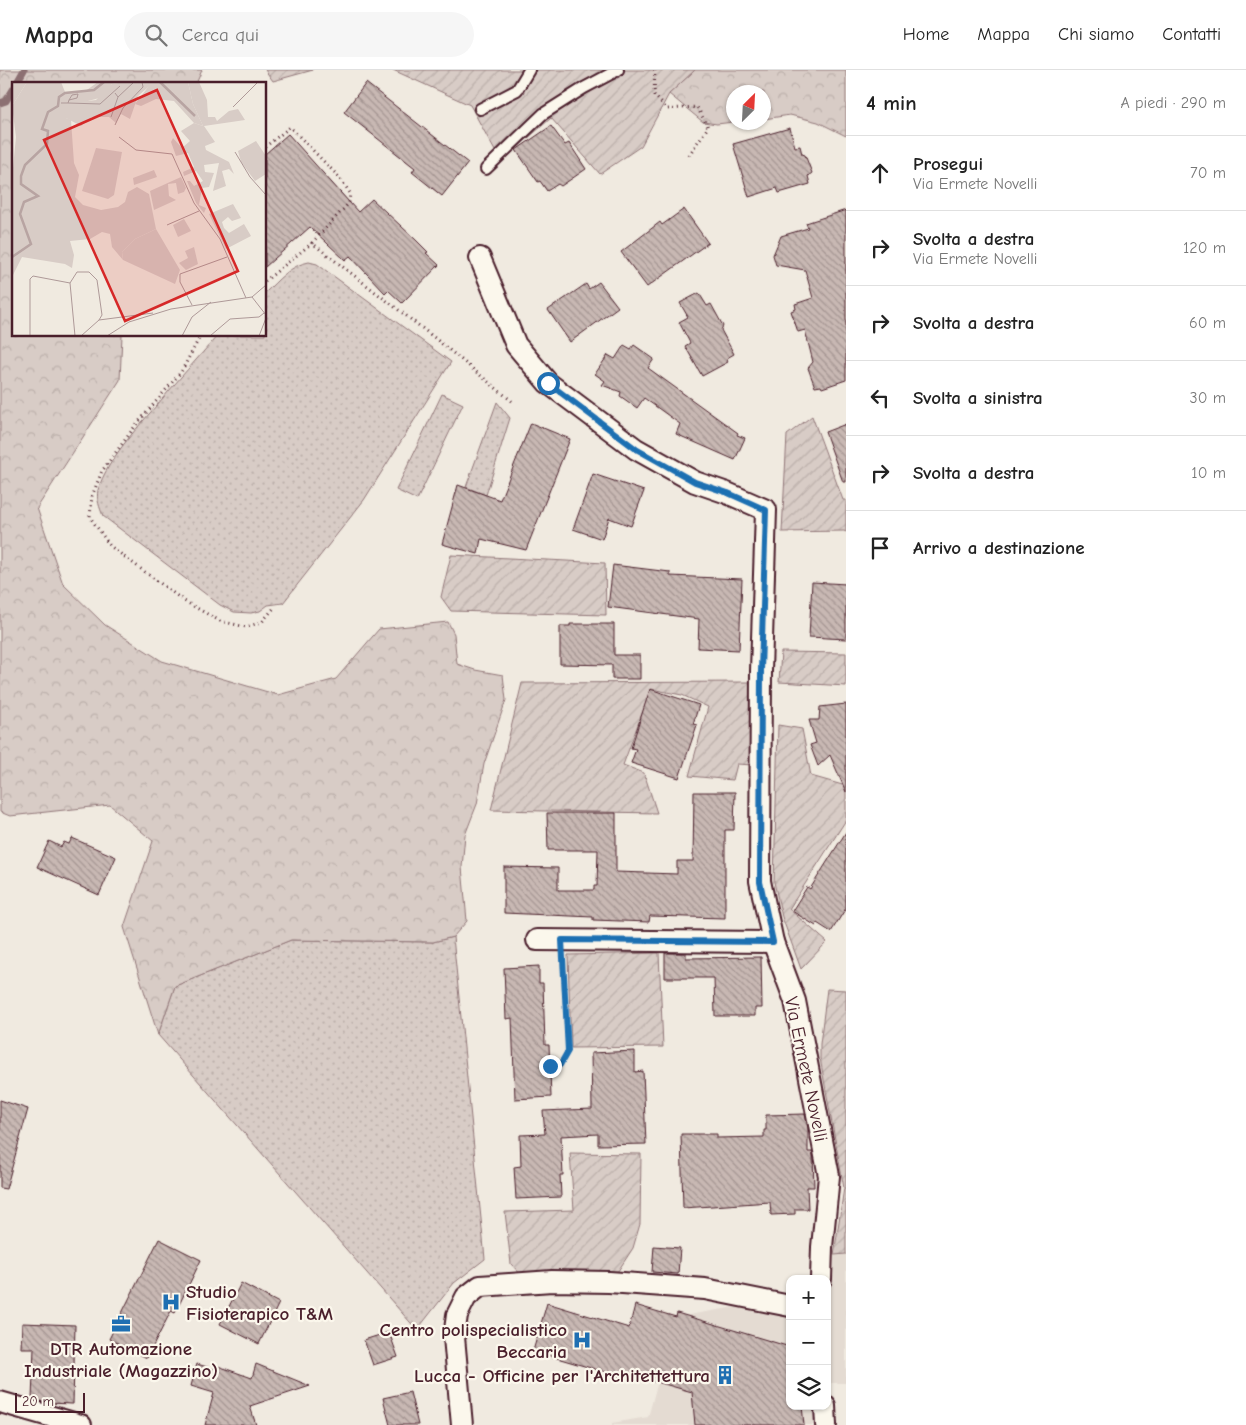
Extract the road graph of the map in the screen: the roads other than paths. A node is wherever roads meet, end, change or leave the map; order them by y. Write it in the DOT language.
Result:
graph roads {
  1 [pos="529,70"];
  2 [pos="618,70"];
  3 [pos="480,109"];
  4 [pos="486,169"];
  5 [pos="480,258"];
  6 [pos="537,940"];
  7 [pos="773,942"];
  8 [pos="821,1275"];
  9 [pos="786,1305"];
  10 [pos="0,1402"];
  11 [pos="825,1410"];
  12 [pos="80,1425"];
  13 [pos="462,1425"];
  14 [pos="826,1425"];
  1 -- 3 [label="lane"];
  2 -- 4 [label="lane"];
  5 -- 7 [label="street, Via Ermete Novelli"];
  6 -- 7 [label="street"];
  7 -- 8 [label="street, Via Ermete Novelli"];
  9 -- 13 [label="street"];
  10 -- 12 [label="street"];
  11 -- 14 [label="street"];
}
